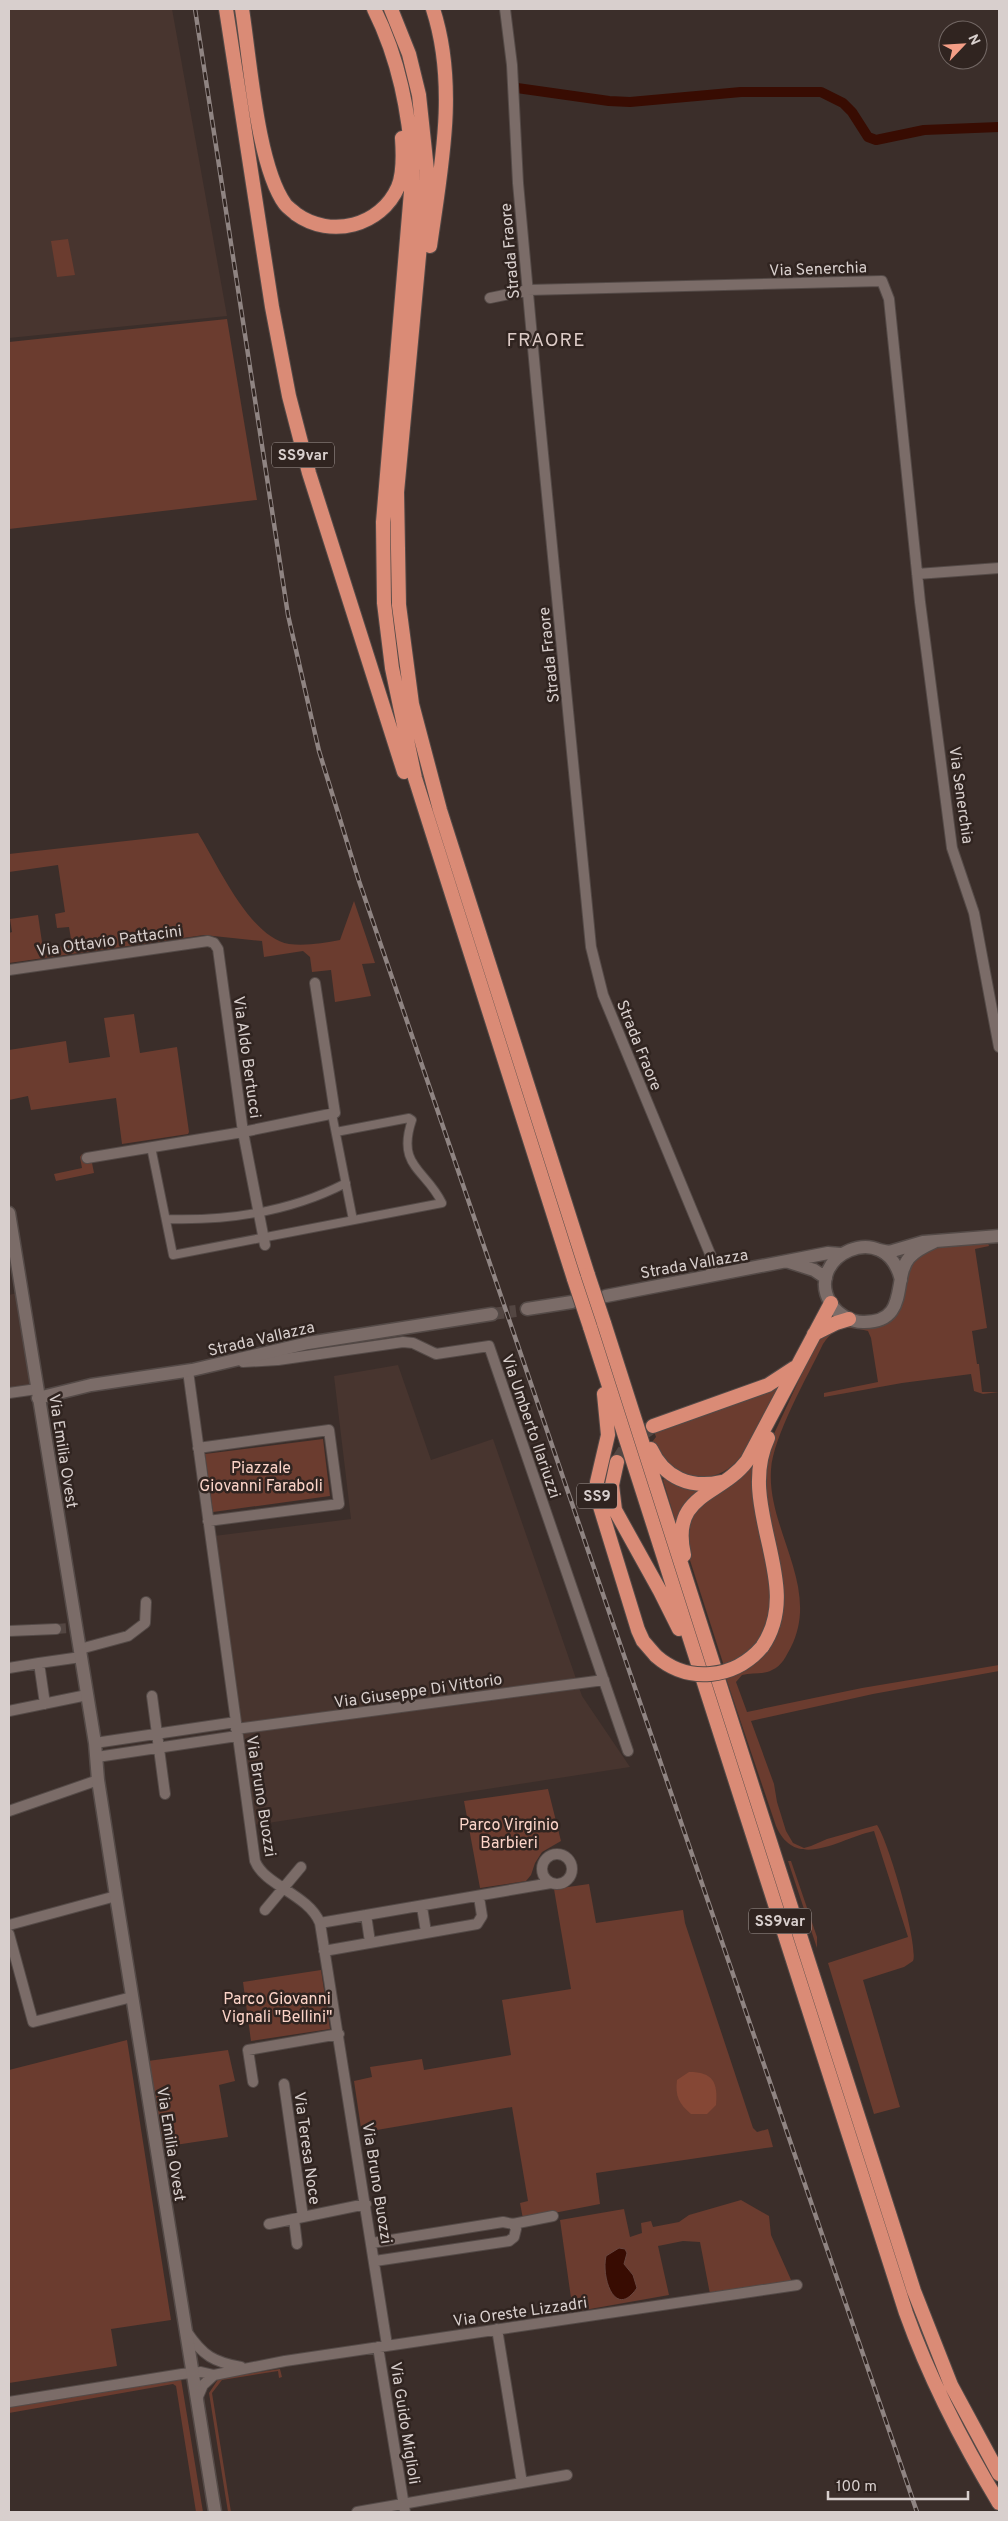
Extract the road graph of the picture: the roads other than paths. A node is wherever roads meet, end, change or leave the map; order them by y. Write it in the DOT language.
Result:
graph roads {
  1 [pos="226,9"];
  2 [pos="242,9"];
  3 [pos="391,9"];
  4 [pos="434,9"];
  5 [pos="504,9"];
  6 [pos="375,11"];
  7 [pos="528,290"];
  8 [pos="490,298"];
  9 [pos="409,380"];
  10 [pos="999,568"];
  11 [pos="917,574"];
  12 [pos="448,884"];
  13 [pos="214,943"];
  14 [pos="9,970"];
  15 [pos="315,983"];
  16 [pos="999,1047"];
  17 [pos="332,1114"];
  18 [pos="243,1132"];
  19 [pos="336,1132"];
  20 [pos="151,1148"];
  21 [pos="87,1158"];
  22 [pos="346,1184"];
  23 [pos="9,1213"];
  24 [pos="259,1213"];
  25 [pos="166,1219"];
  26 [pos="353,1220"];
  27 [pos="999,1236"];
  28 [pos="264,1241"];
  29 [pos="934,1242"];
  30 [pos="877,1249"];
  31 [pos="841,1254"];
  32 [pos="789,1262"];
  33 [pos="710,1276"];
  34 [pos="826,1278"];
  35 [pos="901,1280"];
  36 [pos="606,1296"];
  37 [pos="572,1302"];
  38 [pos="831,1303"];
  39 [pos="521,1310"];
  40 [pos="492,1314"];
  41 [pos="850,1319"];
  42 [pos="590,1327"];
  43 [pos="814,1334"];
  44 [pos="804,1353"];
  45 [pos="614,1356"];
  46 [pos="215,1365"];
  47 [pos="797,1366"];
  48 [pos="188,1371"];
  49 [pos="38,1393"];
  50 [pos="9,1394"];
  51 [pos="653,1426"];
  52 [pos="198,1448"];
  53 [pos="617,1462"];
  54 [pos="722,1482"];
  55 [pos="208,1521"];
  56 [pos="146,1602"];
  57 [pos="56,1629"];
  58 [pos="9,1631"];
  59 [pos="81,1653"];
  60 [pos="694,1653"];
  61 [pos="39,1664"];
  62 [pos="9,1668"];
  63 [pos="604,1680"];
  64 [pos="87,1695"];
  65 [pos="723,1695"];
  66 [pos="152,1696"];
  67 [pos="49,1703"];
  68 [pos="9,1711"];
  69 [pos="237,1729"];
  70 [pos="157,1733"];
  71 [pos="95,1744"];
  72 [pos="159,1747"];
  73 [pos="628,1752"];
  74 [pos="97,1757"];
  75 [pos="98,1780"];
  76 [pos="165,1794"];
  77 [pos="9,1812"];
  78 [pos="301,1867"];
  79 [pos="542,1873"];
  80 [pos="551,1883"];
  81 [pos="530,1887"];
  82 [pos="284,1888"];
  83 [pos="116,1896"];
  84 [pos="479,1897"];
  85 [pos="422,1907"];
  86 [pos="265,1910"];
  87 [pos="366,1915"];
  88 [pos="320,1923"];
  89 [pos="9,1925"];
  90 [pos="426,1932"];
  91 [pos="9,1934"];
  92 [pos="370,1942"];
  93 [pos="324,1950"];
  94 [pos="132,1997"];
  95 [pos="339,2034"];
  96 [pos="253,2082"];
  97 [pos="284,2084"];
  98 [pos="366,2204"];
  99 [pos="553,2216"];
  100 [pos="298,2218"];
  101 [pos="269,2224"];
  102 [pos="513,2224"];
  103 [pos="372,2243"];
  104 [pos="297,2244"];
  105 [pos="375,2261"];
  106 [pos="797,2285"];
  107 [pos="185,2326"];
  108 [pos="497,2328"];
  109 [pos="383,2346"];
  110 [pos="215,2361"];
  111 [pos="247,2367"];
  112 [pos="192,2371"];
  113 [pos="214,2374"];
  114 [pos="197,2400"];
  115 [pos="9,2402"];
  116 [pos="999,2474"];
  117 [pos="567,2475"];
  118 [pos="522,2483"];
  119 [pos="999,2503"];
  120 [pos="404,2509"];
  121 [pos="215,2512"];
  122 [pos="357,2512"];
  1 -- 12 [label="highway, SS9var"];
  2 -- 6 [label="highway"];
  3 -- 9 [label="highway"];
  4 -- 9 [label="highway"];
  5 -- 7 [label="street, Strada Fraore"];
  6 -- 12 [label="highway"];
  7 -- 8 [label="street, Via Senerchia"];
  7 -- 11 [label="street, Via Senerchia"];
  7 -- 33 [label="street, Strada Fraore"];
  9 -- 45 [label="highway, SS9var, bridge"];
  10 -- 11 [label="street"];
  11 -- 16 [label="street, Via Senerchia"];
  12 -- 42 [label="highway, SS9var, bridge"];
  13 -- 14 [label="street, Via Ottavio Pattacini"];
  13 -- 18 [label="street, Via Aldo Bertucci"];
  15 -- 17 [label="street"];
  17 -- 18 [label="street, Via Aldo Bertucci"];
  17 -- 19 [label="street"];
  18 -- 20 [label="street"];
  18 -- 24 [label="street"];
  19 -- 22 [label="street"];
  19 -- 26 [label="street"];
  20 -- 21 [label="street"];
  20 -- 25 [label="street"];
  22 -- 24 [label="street"];
  22 -- 26 [label="street"];
  23 -- 49 [label="street, Via Emilia Ovest"];
  24 -- 25 [label="street"];
  24 -- 28 [label="street"];
  25 -- 28 [label="street"];
  26 -- 28 [label="street"];
  27 -- 29 [label="street, Strada Vallazza"];
  29 -- 30 [label="street, Strada Vallazza"];
  29 -- 35 [label="street, Strada Vallazza"];
  30 -- 31 [label="street, Strada Vallazza"];
  30 -- 35 [label="street"];
  31 -- 32 [label="street, Strada Vallazza"];
  31 -- 34 [label="street"];
  32 -- 33 [label="street, Strada Vallazza"];
  32 -- 34 [label="street, Strada Vallazza"];
  33 -- 36 [label="street, Strada Vallazza"];
  34 -- 38 [label="street"];
  35 -- 41 [label="street, Strada Vallazza"];
  37 -- 39 [label="street"];
  38 -- 41 [label="street"];
  38 -- 43 [label="highway, SS9"];
  40 -- 46 [label="street, Strada Vallazza"];
  41 -- 43 [label="highway"];
  42 -- 47 [label="highway, SS9, bridge"];
  42 -- 60 [label="highway, SS9var"];
  43 -- 44 [label="highway, SS9"];
  44 -- 47 [label="highway, SS9"];
  44 -- 51 [label="highway, SS9"];
  45 -- 54 [label="highway"];
  45 -- 65 [label="highway, SS9var"];
  46 -- 48 [label="street, Strada Vallazza"];
  46 -- 63 [label="street, Via Umberto Ilariuzzi"];
  47 -- 54 [label="highway, SS9"];
  48 -- 49 [label="street, Strada Vallazza"];
  48 -- 52 [label="street, Via Bruno Buozzi"];
  49 -- 50 [label="street"];
  49 -- 59 [label="street, Via Emilia Ovest"];
  52 -- 55 [label="street, Via Bruno Buozzi"];
  52 -- 55 [label="street"];
  53 -- 60 [label="highway, SS9"];
  54 -- 65 [label="highway, SS9"];
  55 -- 69 [label="street, Via Bruno Buozzi"];
  56 -- 59 [label="street"];
  57 -- 58 [label="street"];
  59 -- 61 [label="street"];
  59 -- 64 [label="street, Via Emilia Ovest"];
  60 -- 119 [label="highway, SS9var"];
  61 -- 62 [label="street"];
  61 -- 67 [label="street"];
  63 -- 69 [label="street, Via Giuseppe Di Vittorio"];
  63 -- 73 [label="street, Via Umberto Ilariuzzi"];
  64 -- 67 [label="street"];
  64 -- 71 [label="street, Via Emilia Ovest"];
  65 -- 116 [label="highway, SS9var"];
  66 -- 70 [label="street"];
  67 -- 68 [label="street"];
  69 -- 70 [label="street"];
  69 -- 72 [label="street"];
  69 -- 82 [label="street, Via Bruno Buozzi"];
  70 -- 71 [label="street"];
  70 -- 72 [label="street"];
  71 -- 74 [label="street, Via Emilia Ovest"];
  72 -- 74 [label="street"];
  72 -- 76 [label="street"];
  74 -- 75 [label="street, Via Emilia Ovest"];
  75 -- 77 [label="street"];
  75 -- 83 [label="street, Via Emilia Ovest"];
  78 -- 82 [label="street"];
  79 -- 80 [label="street"];
  79 -- 80 [label="street"];
  79 -- 81 [label="street"];
  80 -- 81 [label="street"];
  81 -- 84 [label="street"];
  82 -- 86 [label="street"];
  82 -- 88 [label="street, Via Bruno Buozzi"];
  83 -- 89 [label="street"];
  83 -- 94 [label="street, Via Emilia Ovest"];
  84 -- 85 [label="street"];
  84 -- 90 [label="street"];
  85 -- 87 [label="street"];
  85 -- 90 [label="street"];
  87 -- 88 [label="street"];
  87 -- 92 [label="street"];
  88 -- 93 [label="street, Via Bruno Buozzi"];
  90 -- 92 [label="street"];
  91 -- 94 [label="street"];
  92 -- 93 [label="street"];
  93 -- 95 [label="street, Via Bruno Buozzi"];
  94 -- 107 [label="street, Via Emilia Ovest"];
  95 -- 96 [label="street"];
  95 -- 98 [label="street, Via Bruno Buozzi"];
  97 -- 100 [label="street, Via Teresa Noce"];
  98 -- 100 [label="street"];
  98 -- 103 [label="street, Via Bruno Buozzi"];
  99 -- 102 [label="street"];
  100 -- 101 [label="street"];
  100 -- 104 [label="street, Via Teresa Noce"];
  102 -- 103 [label="street"];
  102 -- 105 [label="street"];
  103 -- 105 [label="street, Via Bruno Buozzi"];
  105 -- 109 [label="street, Via Bruno Buozzi"];
  106 -- 108 [label="street, Via Oreste Lizzadri"];
  107 -- 110 [label="street"];
  107 -- 112 [label="street, Via Emilia Ovest"];
  108 -- 109 [label="street, Via Oreste Lizzadri"];
  108 -- 118 [label="street"];
  109 -- 111 [label="street, Via Oreste Lizzadri"];
  109 -- 120 [label="street, Via Guido Miglioli"];
  110 -- 111 [label="street, Via Oreste Lizzadri"];
  110 -- 112 [label="street"];
  111 -- 113 [label="street, Via Oreste Lizzadri"];
  112 -- 113 [label="street, Via Oreste Lizzadri"];
  112 -- 114 [label="street, Via Emilia Ovest"];
  112 -- 115 [label="street"];
  113 -- 114 [label="street"];
  114 -- 121 [label="street, Via Emilia Ovest"];
  117 -- 118 [label="street"];
  118 -- 120 [label="street"];
  120 -- 122 [label="street"];
}
